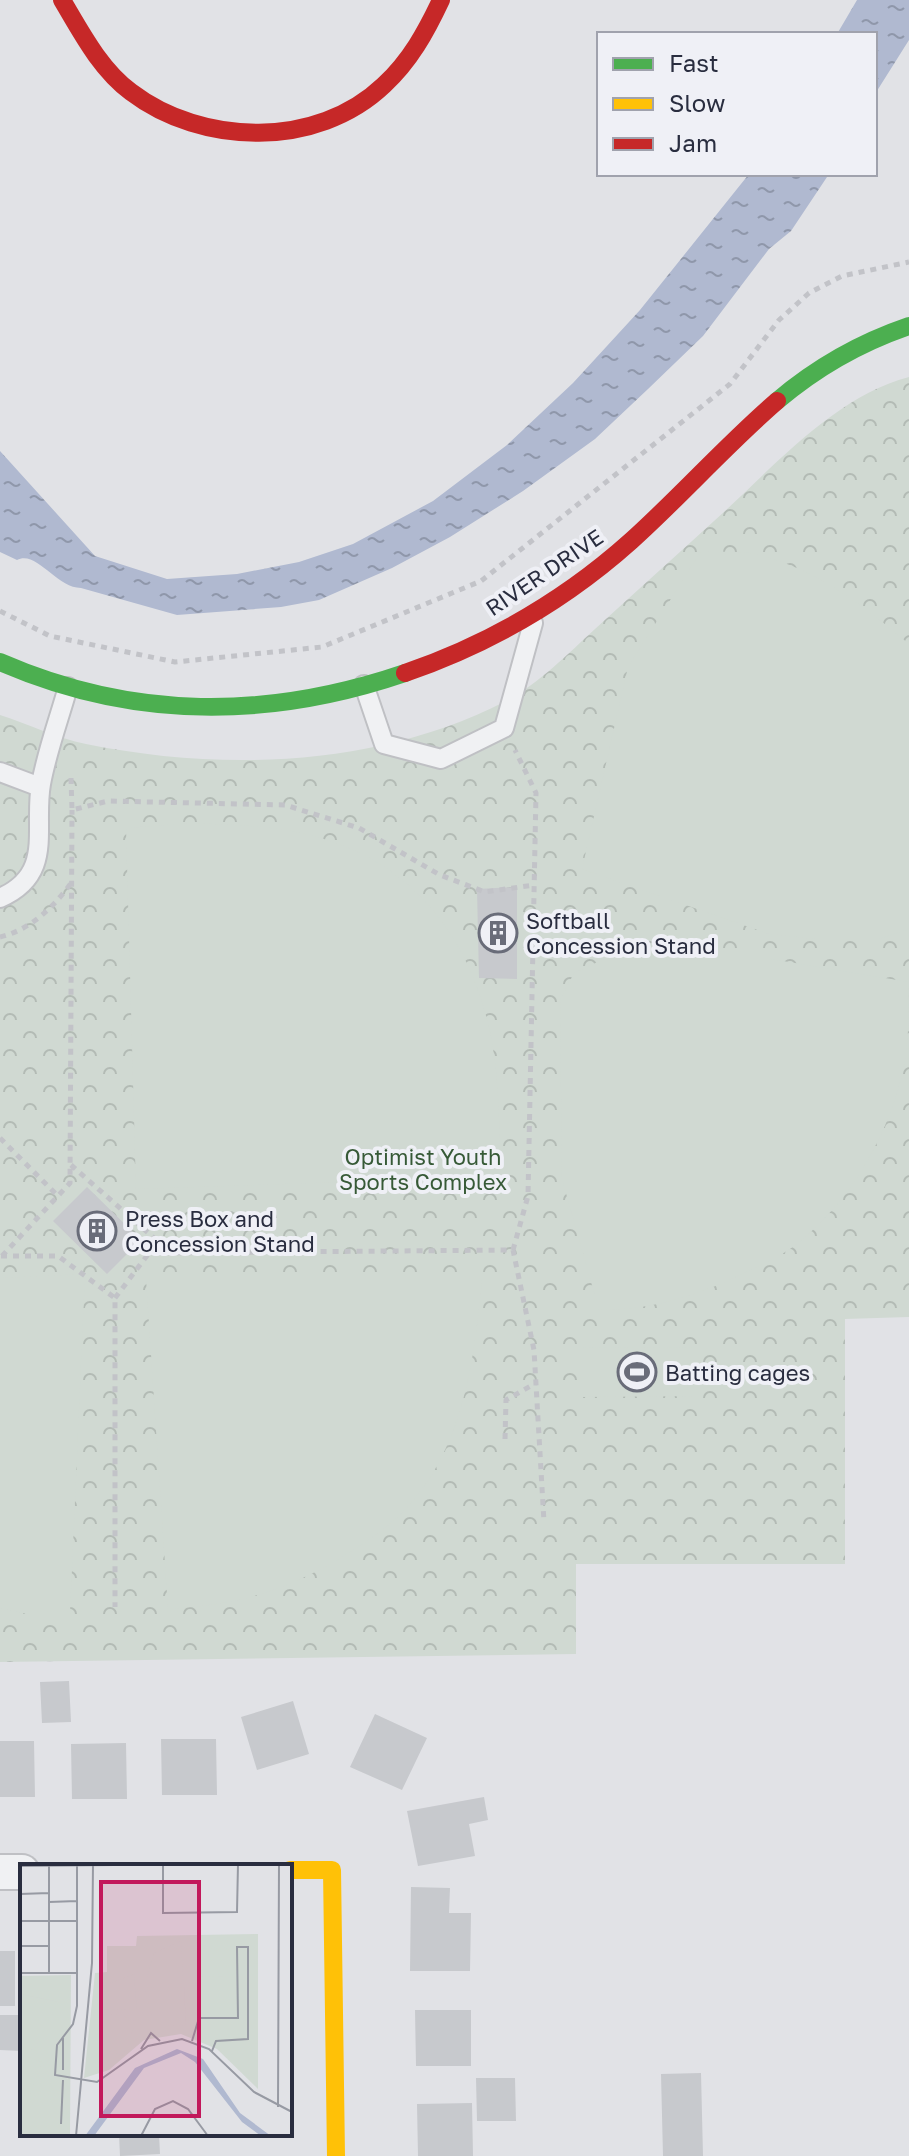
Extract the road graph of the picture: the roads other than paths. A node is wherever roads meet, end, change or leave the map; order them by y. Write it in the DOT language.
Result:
graph roads {
  1 [pos="62,0"];
  2 [pos="441,0"];
  3 [pos="909,326"];
  4 [pos="536,612"];
  5 [pos="0,662"];
  6 [pos="364,685"];
  7 [pos="68,687"];
  8 [pos="0,772"];
  9 [pos="40,787"];
  10 [pos="0,898"];
  11 [pos="292,1870"];
  12 [pos="336,2156"];
  1 -- 2 [label="street"];
  3 -- 4 [label="street, RIVER DRIVE"];
  4 -- 6 [label="street, RIVER DRIVE"];
  4 -- 6 [label="lane"];
  5 -- 7 [label="street, RIVER DRIVE"];
  6 -- 7 [label="street, RIVER DRIVE"];
  7 -- 9 [label="lane"];
  8 -- 9 [label="lane"];
  9 -- 10 [label="lane"];
  11 -- 12 [label="street"];
}
